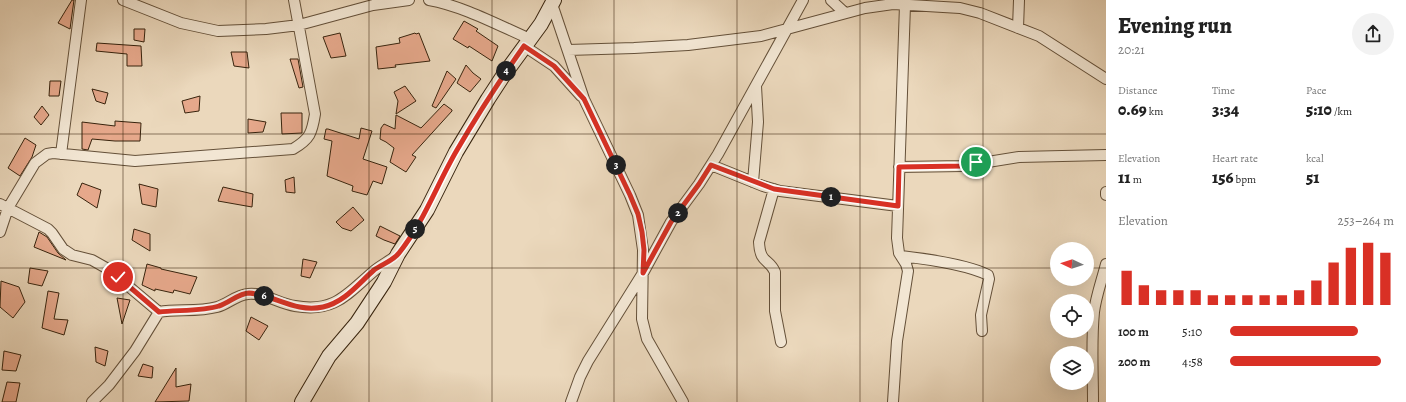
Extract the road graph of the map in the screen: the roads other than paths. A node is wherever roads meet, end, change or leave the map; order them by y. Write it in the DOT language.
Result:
graph roads {
  1 [pos="81,0"];
  2 [pos="122,0"];
  3 [pos="294,0"];
  4 [pos="410,0"];
  5 [pos="429,0"];
  6 [pos="803,0"];
  7 [pos="831,0"];
  8 [pos="1019,0"];
  9 [pos="441,1"];
  10 [pos="553,1"];
  11 [pos="373,3"];
  12 [pos="905,5"];
  13 [pos="845,14"];
  14 [pos="299,25"];
  15 [pos="1018,28"];
  16 [pos="787,30"];
  17 [pos="527,43"];
  18 [pos="568,50"];
  19 [pos="1106,78"];
  20 [pos="756,86"];
  21 [pos="584,99"];
  22 [pos="61,154"];
  23 [pos="1106,155"];
  24 [pos="711,165"];
  25 [pos="899,167"];
  26 [pos="753,182"];
  27 [pos="774,189"];
  28 [pos="4,206"];
  29 [pos="898,206"];
  30 [pos="0,232"];
  31 [pos="398,254"];
  32 [pos="901,256"];
  33 [pos="1106,264"];
  34 [pos="643,273"];
  35 [pos="159,312"];
  36 [pos="982,331"];
  37 [pos="781,342"];
  38 [pos="92,402"];
  39 [pos="302,402"];
  40 [pos="571,402"];
  41 [pos="683,402"];
  42 [pos="893,402"];
  43 [pos="1093,402"];
  1 -- 22 [label="street"];
  2 -- 14 [label="street"];
  3 -- 14 [label="street"];
  4 -- 11 [label="street"];
  5 -- 9 [label="street"];
  6 -- 16 [label="street"];
  7 -- 13 [label="street"];
  8 -- 15 [label="street"];
  9 -- 17 [label="street"];
  10 -- 17 [label="street"];
  10 -- 18 [label="street"];
  11 -- 14 [label="street"];
  12 -- 13 [label="street"];
  12 -- 15 [label="street"];
  12 -- 25 [label="street"];
  13 -- 16 [label="street"];
  14 -- 22 [label="street"];
  15 -- 19 [label="street"];
  16 -- 18 [label="street"];
  16 -- 20 [label="street"];
  17 -- 21 [label="street"];
  17 -- 31 [label="street"];
  18 -- 21 [label="street"];
  20 -- 24 [label="street"];
  20 -- 26 [label="street"];
  21 -- 34 [label="street"];
  22 -- 28 [label="street"];
  23 -- 25 [label="street"];
  24 -- 26 [label="street"];
  24 -- 34 [label="street"];
  25 -- 29 [label="street"];
  26 -- 27 [label="street"];
  27 -- 29 [label="street"];
  27 -- 37 [label="street"];
  28 -- 30 [label="street"];
  28 -- 35 [label="street"];
  29 -- 32 [label="street"];
  31 -- 35 [label="street"];
  31 -- 39 [label="street"];
  32 -- 36 [label="street"];
  32 -- 42 [label="street"];
  33 -- 43 [label="street"];
  34 -- 40 [label="street"];
  34 -- 41 [label="street"];
  35 -- 38 [label="street"];
}
